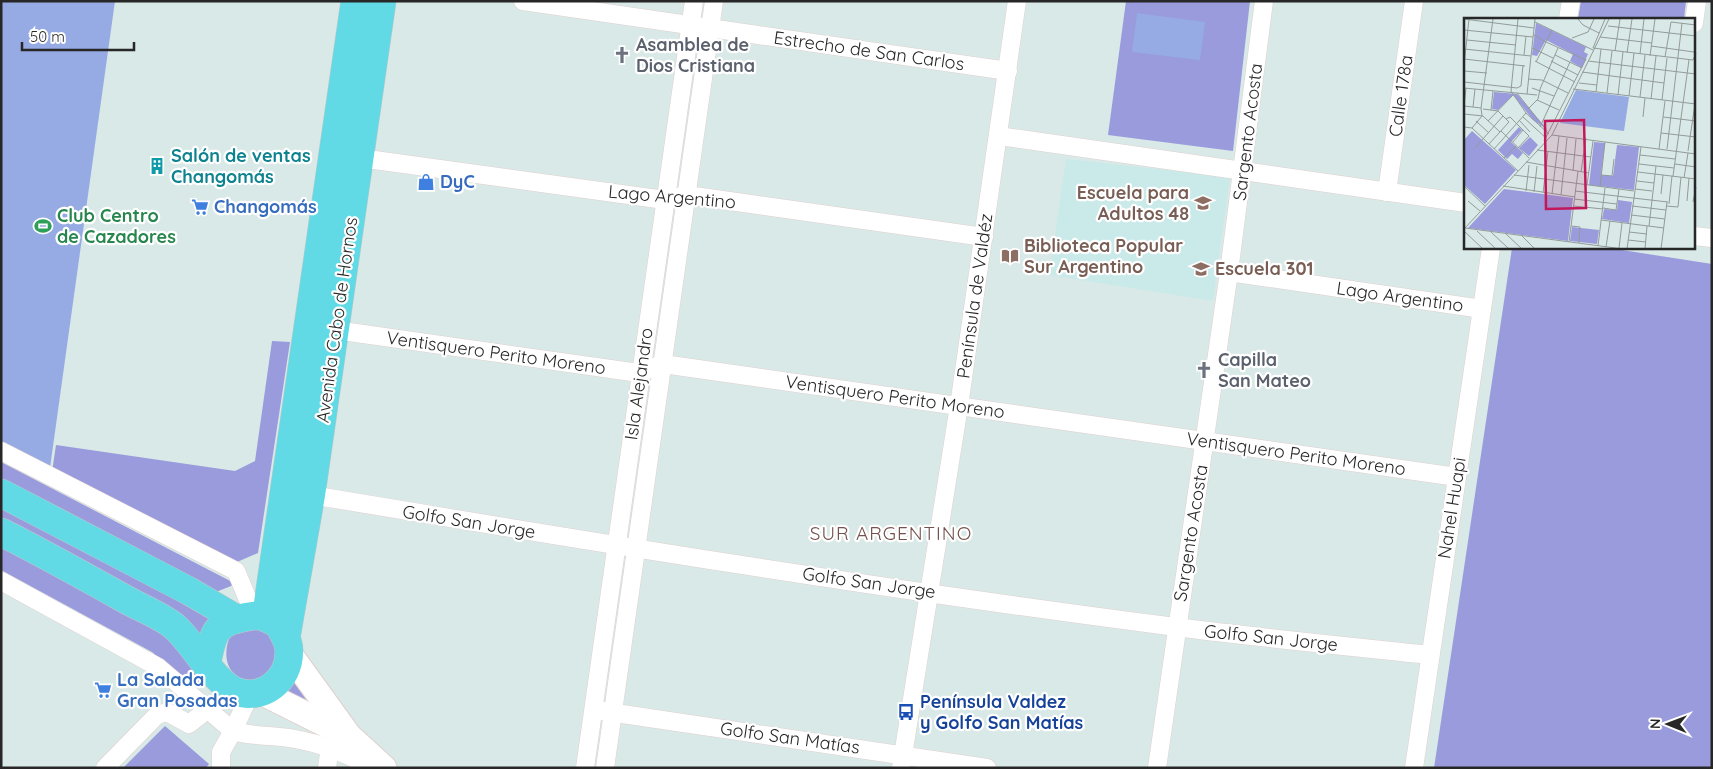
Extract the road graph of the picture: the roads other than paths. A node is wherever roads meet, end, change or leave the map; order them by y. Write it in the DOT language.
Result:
graph roads {
  1 [pos="356,1"];
  2 [pos="382,1"];
  3 [pos="523,1"];
  4 [pos="694,1"];
  5 [pos="714,1"];
  6 [pos="1017,1"];
  7 [pos="1264,1"];
  8 [pos="1414,1"];
  9 [pos="1570,1"];
  10 [pos="1697,1"];
  11 [pos="1568,18"];
  12 [pos="1695,18"];
  13 [pos="691,26"];
  14 [pos="711,29"];
  15 [pos="1008,71"];
  16 [pos="999,136"];
  17 [pos="360,158"];
  18 [pos="1243,171"];
  19 [pos="1387,192"];
  20 [pos="687,195"];
  21 [pos="665,200"];
  22 [pos="1464,203"];
  23 [pos="1696,236"];
  24 [pos="984,237"];
  25 [pos="1712,238"];
  26 [pos="1491,249"];
  27 [pos="1229,272"];
  28 [pos="1482,309"];
  29 [pos="335,330"];
  30 [pos="663,364"];
  31 [pos="639,373"];
  32 [pos="959,406"];
  33 [pos="1205,441"];
  34 [pos="1,451"];
  35 [pos="1457,478"];
  36 [pos="1,493"];
  37 [pos="311,495"];
  38 [pos="1,532"];
  39 [pos="617,546"];
  40 [pos="638,550"];
  41 [pos="1,581"];
  42 [pos="928,592"];
  43 [pos="252,617"];
  44 [pos="1177,627"];
  45 [pos="288,645"];
  46 [pos="1430,655"];
  47 [pos="207,662"];
  48 [pos="248,692"];
  49 [pos="208,710"];
  50 [pos="594,710"];
  51 [pos="614,713"];
  52 [pos="233,731"];
  53 [pos="340,741"];
  54 [pos="901,761"];
  55 [pos="105,768"];
  56 [pos="221,768"];
  57 [pos="327,768"];
  58 [pos="375,768"];
  59 [pos="384,768"];
  60 [pos="585,768"];
  61 [pos="605,768"];
  62 [pos="987,768"];
  63 [pos="1157,768"];
  64 [pos="1414,768"];
  1 -- 43 [label="main road, Avenida Cabo de Hornos"];
  2 -- 17 [label="main road, Avenida Cabo de Hornos"];
  3 -- 13 [label="street, Estrecho de San Carlos"];
  4 -- 13 [label="street, Isla Alejandro"];
  5 -- 14 [label="street, Isla Alejandro"];
  6 -- 15 [label="street, Península de Valdéz"];
  7 -- 18 [label="street, Sargento Acosta"];
  8 -- 19 [label="street, Calle 178a"];
  9 -- 11 [label="street"];
  10 -- 12 [label="street"];
  13 -- 14 [label="street, Estrecho de San Carlos"];
  13 -- 21 [label="street, Isla Alejandro"];
  14 -- 15 [label="street, Estrecho de San Carlos"];
  14 -- 20 [label="street, Isla Alejandro"];
  15 -- 16 [label="street, Península de Valdéz"];
  16 -- 18 [label="street"];
  16 -- 24 [label="street, Península de Valdéz"];
  17 -- 21 [label="street, Lago Argentino"];
  17 -- 29 [label="main road, Avenida Cabo de Hornos"];
  18 -- 19 [label="street"];
  18 -- 27 [label="street, Sargento Acosta"];
  19 -- 22 [label="street"];
  20 -- 21 [label="street, Lago Argentino"];
  20 -- 24 [label="street, Lago Argentino"];
  20 -- 30 [label="street, Isla Alejandro"];
  21 -- 31 [label="street, Isla Alejandro"];
  23 -- 25 [label="street"];
  24 -- 32 [label="street, Península de Valdéz"];
  26 -- 28 [label="street, Nahel Huapi"];
  27 -- 28 [label="street, Lago Argentino"];
  27 -- 33 [label="street, Sargento Acosta"];
  28 -- 35 [label="street, Nahel Huapi"];
  29 -- 31 [label="street, Ventisquero Perito Moreno"];
  29 -- 37 [label="main road, Avenida Cabo de Hornos"];
  30 -- 31 [label="street, Ventisquero Perito Moreno"];
  30 -- 32 [label="street, Ventisquero Perito Moreno"];
  30 -- 40 [label="street, Isla Alejandro"];
  31 -- 39 [label="street, Isla Alejandro"];
  32 -- 33 [label="street, Ventisquero Perito Moreno"];
  32 -- 42 [label="street, Península de Valdéz"];
  33 -- 35 [label="street, Ventisquero Perito Moreno"];
  33 -- 44 [label="street, Sargento Acosta"];
  34 -- 43 [label="street"];
  35 -- 46 [label="street, Nahel Huapi"];
  36 -- 43 [label="main road"];
  37 -- 39 [label="street, Golfo San Jorge"];
  37 -- 45 [label="main road, Avenida Cabo de Hornos"];
  38 -- 47 [label="main road"];
  39 -- 40 [label="street, Golfo San Jorge"];
  39 -- 50 [label="street, Isla Alejandro"];
  40 -- 42 [label="street, Golfo San Jorge"];
  40 -- 51 [label="street, Isla Alejandro"];
  41 -- 49 [label="street"];
  42 -- 44 [label="street, Golfo San Jorge"];
  42 -- 54 [label="street, Península de Valdéz"];
  43 -- 45 [label="main road"];
  43 -- 47 [label="main road"];
  44 -- 46 [label="street, Golfo San Jorge"];
  44 -- 63 [label="street, Sargento Acosta"];
  45 -- 48 [label="main road"];
  45 -- 53 [label="main road"];
  46 -- 64 [label="street, Nahel Huapi"];
  47 -- 48 [label="main road"];
  48 -- 49 [label="street"];
  48 -- 52 [label="street"];
  48 -- 53 [label="main road"];
  49 -- 52 [label="street"];
  49 -- 55 [label="street"];
  50 -- 51 [label="street, Golfo San Matías"];
  50 -- 60 [label="street, Isla Alejandro"];
  51 -- 54 [label="street, Golfo San Matías"];
  51 -- 61 [label="street, Isla Alejandro"];
  52 -- 53 [label="street"];
  52 -- 56 [label="street"];
  53 -- 57 [label="street"];
  53 -- 58 [label="street"];
  53 -- 59 [label="main road"];
  54 -- 62 [label="street, Golfo San Matías"];
}
